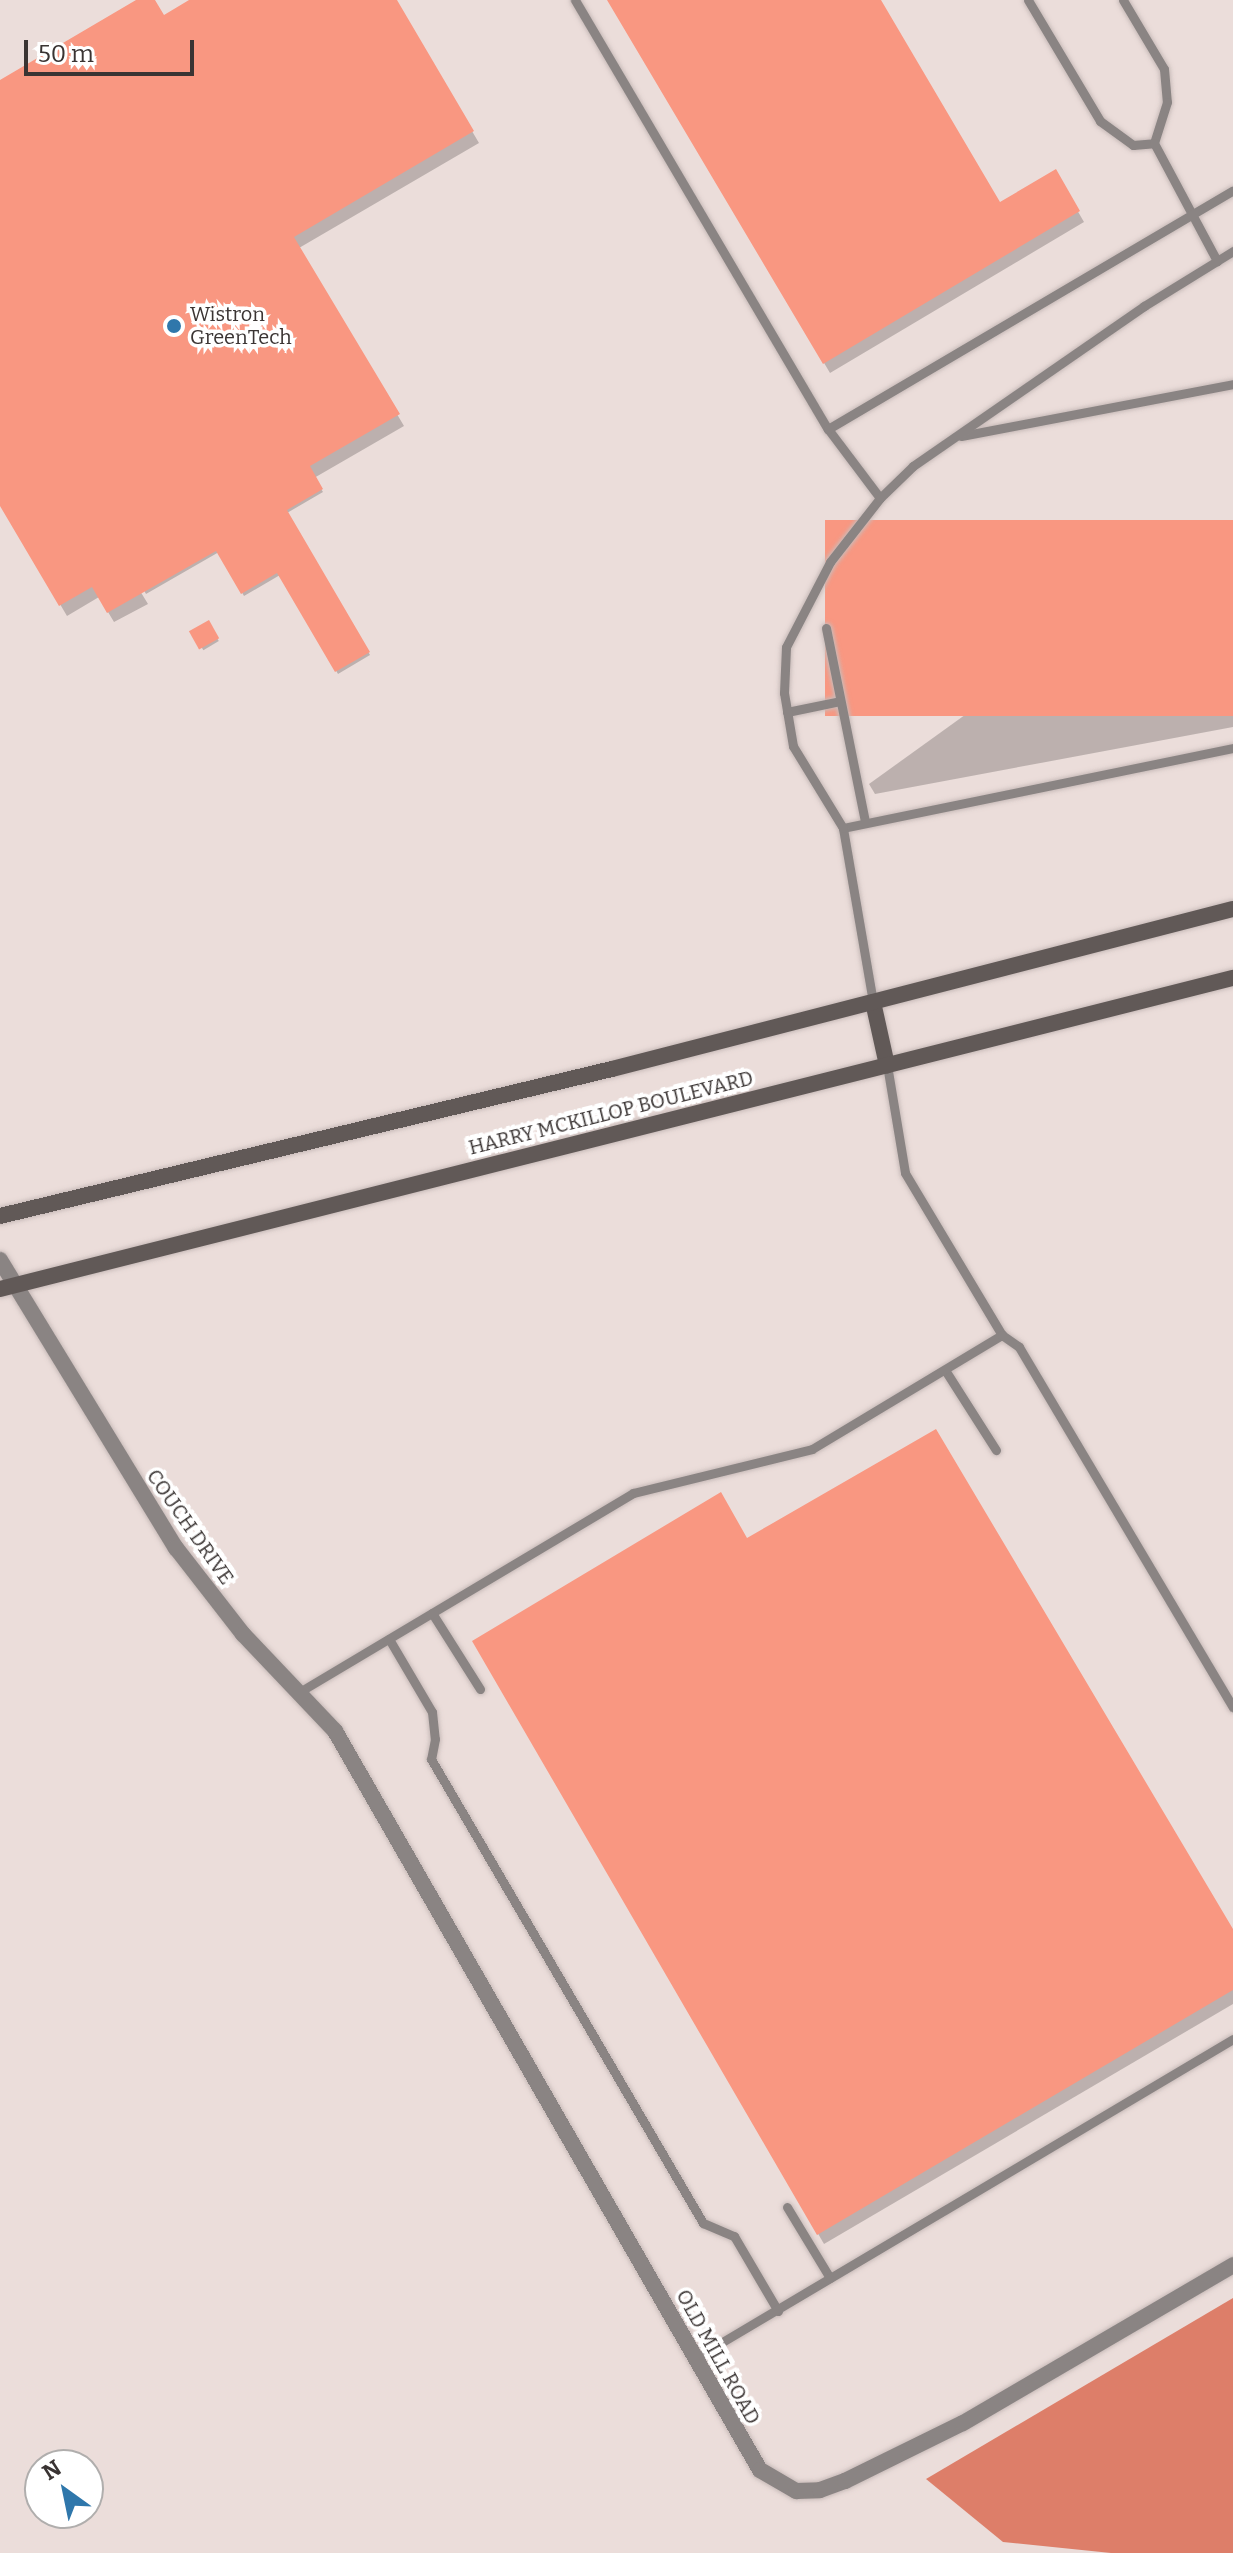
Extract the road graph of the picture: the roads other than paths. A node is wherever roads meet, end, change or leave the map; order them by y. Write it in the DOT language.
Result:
graph roads {
  1 [pos="575,0"];
  2 [pos="1028,0"];
  3 [pos="1123,0"];
  4 [pos="1154,143"];
  5 [pos="1233,190"];
  6 [pos="1192,214"];
  7 [pos="1233,251"];
  8 [pos="1217,261"];
  9 [pos="1233,384"];
  10 [pos="828,429"];
  11 [pos="956,437"];
  12 [pos="880,498"];
  13 [pos="826,628"];
  14 [pos="840,701"];
  15 [pos="787,712"];
  16 [pos="1233,748"];
  17 [pos="865,822"];
  18 [pos="843,828"];
  19 [pos="1233,909"];
  20 [pos="1233,978"];
  21 [pos="873,1002"];
  22 [pos="887,1065"];
  23 [pos="0,1216"];
  24 [pos="0,1260"];
  25 [pos="8,1287"];
  26 [pos="1002,1335"];
  27 [pos="945,1370"];
  28 [pos="996,1450"];
  29 [pos="432,1613"];
  30 [pos="389,1639"];
  31 [pos="480,1689"];
  32 [pos="301,1691"];
  33 [pos="1233,1707"];
  34 [pos="374,1796"];
  35 [pos="1233,2039"];
  36 [pos="787,2207"];
  37 [pos="1233,2265"];
  38 [pos="830,2278"];
  39 [pos="778,2311"];
  40 [pos="697,2357"];
  1 -- 10 [label="lane"];
  2 -- 4 [label="lane"];
  3 -- 4 [label="lane"];
  4 -- 6 [label="lane"];
  5 -- 6 [label="lane"];
  6 -- 8 [label="lane"];
  6 -- 10 [label="lane"];
  7 -- 8 [label="lane"];
  8 -- 11 [label="lane"];
  9 -- 11 [label="lane"];
  10 -- 12 [label="lane"];
  11 -- 12 [label="lane"];
  12 -- 15 [label="lane"];
  13 -- 14 [label="lane"];
  14 -- 15 [label="lane"];
  14 -- 17 [label="lane"];
  15 -- 18 [label="lane"];
  16 -- 17 [label="lane"];
  17 -- 18 [label="lane"];
  18 -- 21 [label="lane"];
  19 -- 21 [label="main road"];
  20 -- 22 [label="main road, HARRY MCKILLOP BOULEVARD"];
  21 -- 22 [label="main road"];
  21 -- 23 [label="main road"];
  22 -- 25 [label="main road, HARRY MCKILLOP BOULEVARD"];
  22 -- 26 [label="lane"];
  24 -- 25 [label="street, COUCH DRIVE"];
  25 -- 32 [label="street, COUCH DRIVE"];
  26 -- 27 [label="lane"];
  26 -- 33 [label="lane"];
  27 -- 28 [label="lane"];
  27 -- 29 [label="lane"];
  29 -- 30 [label="lane"];
  29 -- 31 [label="lane"];
  30 -- 32 [label="lane"];
  30 -- 39 [label="lane"];
  32 -- 34 [label="street, COUCH DRIVE"];
  34 -- 40 [label="street, OLD MILL ROAD"];
  35 -- 38 [label="lane"];
  36 -- 38 [label="lane"];
  37 -- 40 [label="street, OLD MILL ROAD"];
  38 -- 39 [label="lane"];
  39 -- 40 [label="lane"];
}
